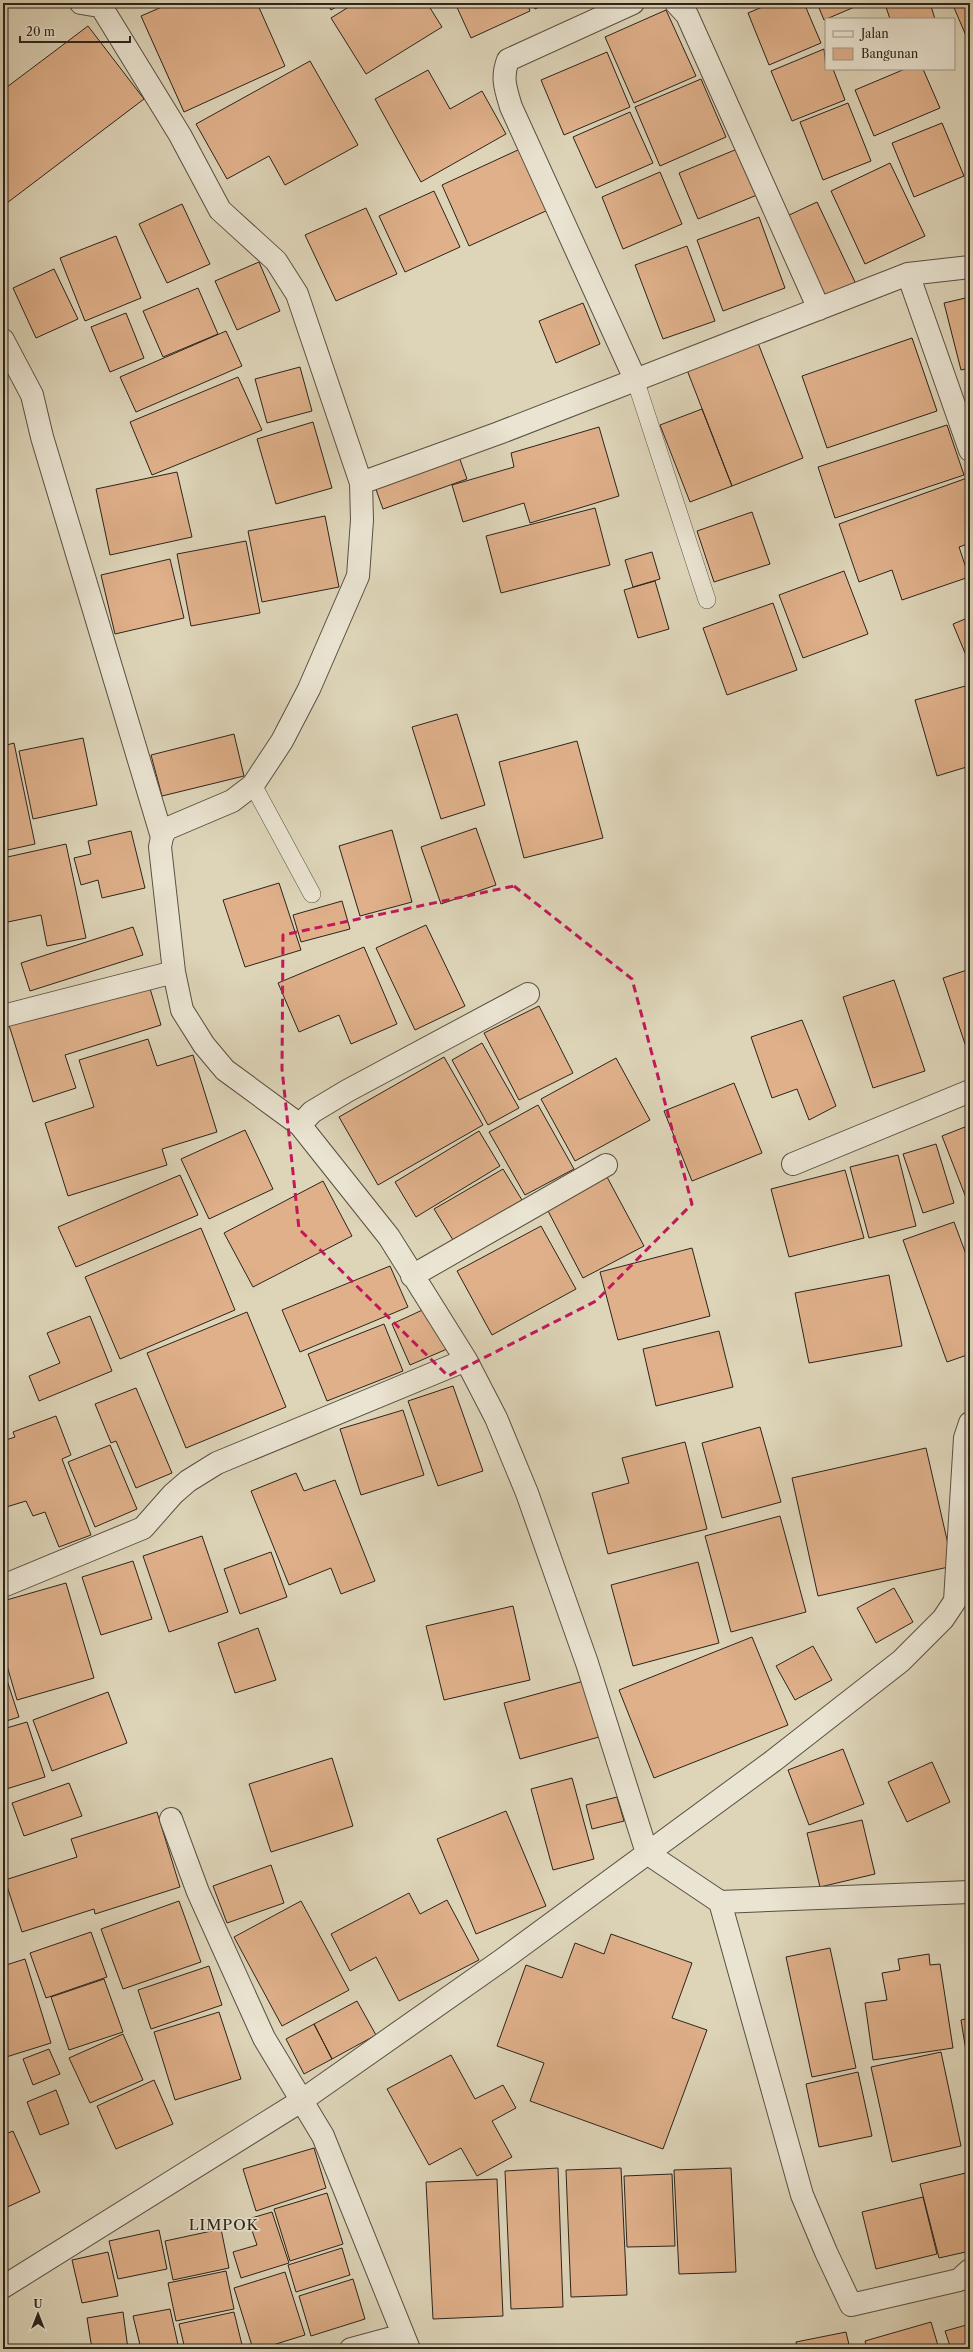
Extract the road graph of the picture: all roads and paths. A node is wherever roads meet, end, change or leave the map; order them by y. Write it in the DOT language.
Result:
graph roads {
  1 [pos="633,3"];
  2 [pos="676,3"];
  3 [pos="93,4"];
  4 [pos="970,267"];
  5 [pos="908,274"];
  6 [pos="819,309"];
  7 [pos="3,340"];
  8 [pos="635,379"];
  9 [pos="970,450"];
  10 [pos="361,483"];
  11 [pos="707,600"];
  12 [pos="253,785"];
  13 [pos="162,837"];
  14 [pos="312,894"];
  15 [pos="174,972"];
  16 [pos="528,994"];
  17 [pos="3,1016"];
  18 [pos="970,1091"];
  19 [pos="300,1125"];
  20 [pos="793,1164"];
  21 [pos="606,1165"];
  22 [pos="412,1276"];
  23 [pos="466,1360"];
  24 [pos="970,1423"];
  25 [pos="3,1586"];
  26 [pos="171,1819"];
  27 [pos="647,1853"];
  28 [pos="970,1892"];
  29 [pos="720,1902"];
  30 [pos="301,2101"];
  31 [pos="970,2270"];
  32 [pos="3,2287"];
  33 [pos="406,2342"];
  34 [pos="351,2349"];
  1 -- 8 [label="street"];
  2 -- 6 [label="street"];
  3 -- 10 [label="street"];
  4 -- 5 [label="street"];
  5 -- 6 [label="street"];
  5 -- 9 [label="street"];
  6 -- 8 [label="street"];
  7 -- 13 [label="street"];
  8 -- 10 [label="street"];
  8 -- 11 [label="lane"];
  10 -- 12 [label="street"];
  12 -- 13 [label="street"];
  12 -- 14 [label="lane"];
  13 -- 15 [label="street"];
  15 -- 17 [label="street"];
  15 -- 19 [label="street"];
  16 -- 19 [label="street"];
  18 -- 20 [label="street"];
  19 -- 22 [label="street"];
  21 -- 22 [label="street"];
  22 -- 23 [label="street"];
  23 -- 25 [label="street"];
  23 -- 27 [label="street"];
  24 -- 27 [label="street"];
  26 -- 30 [label="street"];
  27 -- 29 [label="street"];
  27 -- 30 [label="street"];
  28 -- 29 [label="street"];
  29 -- 31 [label="street"];
  30 -- 32 [label="street"];
  30 -- 33 [label="street"];
  33 -- 34 [label="street"];
}
